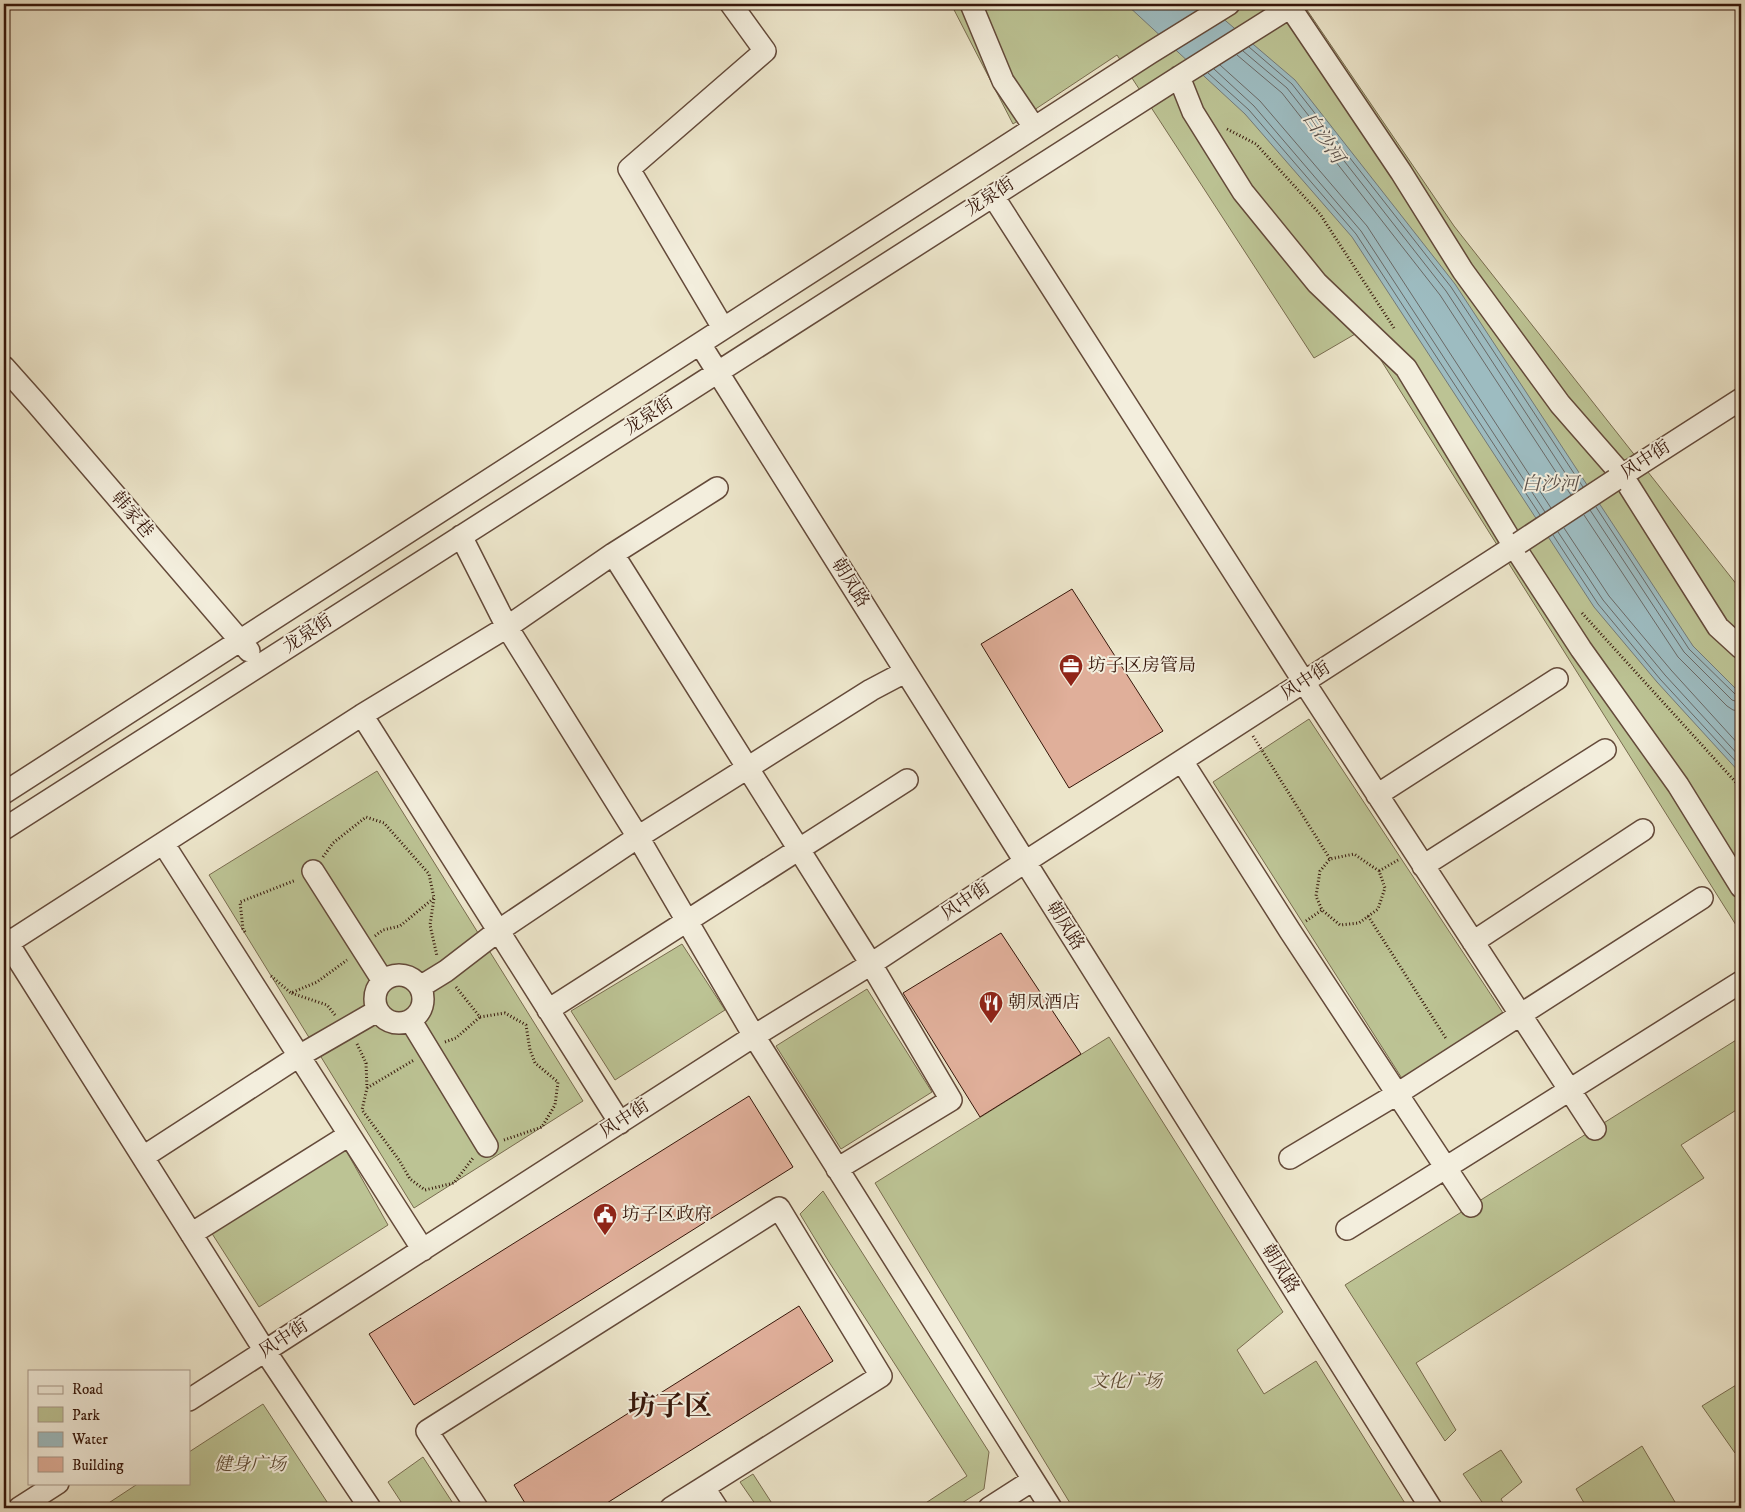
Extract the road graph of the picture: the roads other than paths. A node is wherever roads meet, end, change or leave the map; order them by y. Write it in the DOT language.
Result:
graph roads {
  1 [pos="731,4"];
  2 [pos="971,4"];
  3 [pos="1229,4"];
  4 [pos="1291,5"];
  5 [pos="1180,76"];
  6 [pos="1034,127"];
  7 [pos="993,196"];
  8 [pos="724,328"];
  9 [pos="700,344"];
  10 [pos="4,367"];
  11 [pos="718,372"];
  12 [pos="1741,399"];
  13 [pos="1619,478"];
  14 [pos="717,488"];
  15 [pos="461,536"];
  16 [pos="1516,545"];
  17 [pos="613,554"];
  18 [pos="507,627"];
  19 [pos="239,641"];
  20 [pos="1741,648"];
  21 [pos="261,664"];
  22 [pos="905,672"];
  23 [pos="1558,679"];
  24 [pos="1304,682"];
  25 [pos="362,715"];
  26 [pos="1605,750"];
  27 [pos="1182,761"];
  28 [pos="747,768"];
  29 [pos="908,780"];
  30 [pos="4,793"];
  31 [pos="1377,795"];
  32 [pos="4,828"];
  33 [pos="1643,830"];
  34 [pos="638,837"];
  35 [pos="163,843"];
  36 [pos="798,850"];
  37 [pos="1025,862"];
  38 [pos="1423,866"];
  39 [pos="312,871"];
  40 [pos="1741,886"];
  41 [pos="1702,898"];
  42 [pos="687,921"];
  43 [pos="498,931"];
  44 [pos="6,940"];
  45 [pos="1473,942"];
  46 [pos="871,964"];
  47 [pos="383,981"];
  48 [pos="1741,982"];
  49 [pos="420,987"];
  50 [pos="548,1010"];
  51 [pos="377,1011"];
  52 [pos="1521,1016"];
  53 [pos="410,1021"];
  54 [pos="754,1036"];
  55 [pos="299,1056"];
  56 [pos="1569,1089"];
  57 [pos="1397,1094"];
  58 [pos="620,1123"];
  59 [pos="1594,1129"];
  60 [pos="349,1135"];
  61 [pos="487,1146"];
  62 [pos="143,1157"];
  63 [pos="1290,1158"];
  64 [pos="837,1168"];
  65 [pos="1446,1169"];
  66 [pos="1471,1206"];
  67 [pos="1347,1229"];
  68 [pos="191,1234"];
  69 [pos="423,1250"];
  70 [pos="265,1351"];
  71 [pos="190,1399"];
  72 [pos="1033,1480"];
  73 [pos="56,1484"];
  74 [pos="704,1488"];
  75 [pos="19,1508"];
  76 [pos="370,1508"];
  77 [pos="477,1508"];
  78 [pos="671,1508"];
  79 [pos="717,1508"];
  80 [pos="990,1508"];
  81 [pos="1050,1508"];
  82 [pos="1430,1508"];
  1 -- 8 [label="street"];
  2 -- 6 [label="street"];
  3 -- 6 [label="street, 龙泉街"];
  4 -- 5 [label="street, 龙泉街"];
  4 -- 13 [label="street"];
  5 -- 7 [label="street, 龙泉街"];
  5 -- 16 [label="street"];
  6 -- 8 [label="street, 龙泉街"];
  7 -- 11 [label="street, 龙泉街"];
  7 -- 24 [label="street"];
  8 -- 9 [label="street, 龙泉街"];
  9 -- 11 [label="street, 朝凤路"];
  9 -- 19 [label="street, 龙泉街"];
  10 -- 19 [label="street, 韩家巷"];
  11 -- 15 [label="street, 龙泉街"];
  11 -- 22 [label="street, 朝凤路"];
  12 -- 13 [label="street, 风中街"];
  13 -- 16 [label="street, 风中街, bridge"];
  13 -- 20 [label="street"];
  14 -- 17 [label="street"];
  15 -- 18 [label="street"];
  15 -- 21 [label="street, 龙泉街"];
  16 -- 24 [label="street, 风中街"];
  16 -- 40 [label="street"];
  17 -- 18 [label="street"];
  17 -- 28 [label="street"];
  18 -- 25 [label="street"];
  18 -- 34 [label="street"];
  19 -- 21 [label="street, 韩家巷"];
  19 -- 30 [label="street, 龙泉街"];
  21 -- 32 [label="street, 龙泉街"];
  22 -- 28 [label="street"];
  22 -- 37 [label="street, 朝凤路"];
  23 -- 31 [label="street"];
  24 -- 27 [label="street, 风中街"];
  24 -- 31 [label="street"];
  25 -- 35 [label="street"];
  25 -- 43 [label="street"];
  26 -- 38 [label="street"];
  27 -- 37 [label="street, 风中街"];
  27 -- 57 [label="street"];
  28 -- 34 [label="street"];
  28 -- 36 [label="street"];
  29 -- 36 [label="street"];
  31 -- 38 [label="street"];
  33 -- 45 [label="street"];
  34 -- 42 [label="street"];
  34 -- 43 [label="street"];
  35 -- 44 [label="street"];
  35 -- 55 [label="street"];
  36 -- 42 [label="street"];
  36 -- 46 [label="street"];
  37 -- 46 [label="street, 风中街"];
  37 -- 82 [label="street, 朝凤路"];
  38 -- 45 [label="street"];
  39 -- 47 [label="street"];
  41 -- 52 [label="street"];
  42 -- 50 [label="street"];
  42 -- 54 [label="street"];
  43 -- 49 [label="street"];
  43 -- 50 [label="street"];
  44 -- 62 [label="street"];
  45 -- 52 [label="street"];
  46 -- 54 [label="street, 风中街"];
  46 -- 64 [label="street"];
  47 -- 49 [label="street"];
  47 -- 51 [label="street"];
  48 -- 56 [label="street"];
  49 -- 53 [label="street"];
  50 -- 58 [label="street"];
  51 -- 53 [label="street"];
  51 -- 55 [label="street"];
  52 -- 56 [label="street"];
  52 -- 57 [label="street"];
  53 -- 61 [label="street"];
  54 -- 58 [label="street, 风中街"];
  54 -- 64 [label="street"];
  55 -- 60 [label="street"];
  55 -- 62 [label="street"];
  56 -- 59 [label="street"];
  56 -- 65 [label="street"];
  57 -- 63 [label="street"];
  57 -- 65 [label="street"];
  58 -- 69 [label="street, 风中街"];
  60 -- 68 [label="street"];
  60 -- 69 [label="street"];
  62 -- 68 [label="street"];
  64 -- 72 [label="street"];
  65 -- 66 [label="street"];
  65 -- 67 [label="street"];
  68 -- 70 [label="street"];
  69 -- 70 [label="street, 风中街"];
  70 -- 71 [label="street, 风中街"];
  70 -- 76 [label="street"];
  72 -- 80 [label="street"];
  72 -- 81 [label="street"];
  73 -- 75 [label="street"];
  74 -- 77 [label="street"];
  74 -- 78 [label="street"];
  74 -- 79 [label="street"];
}
